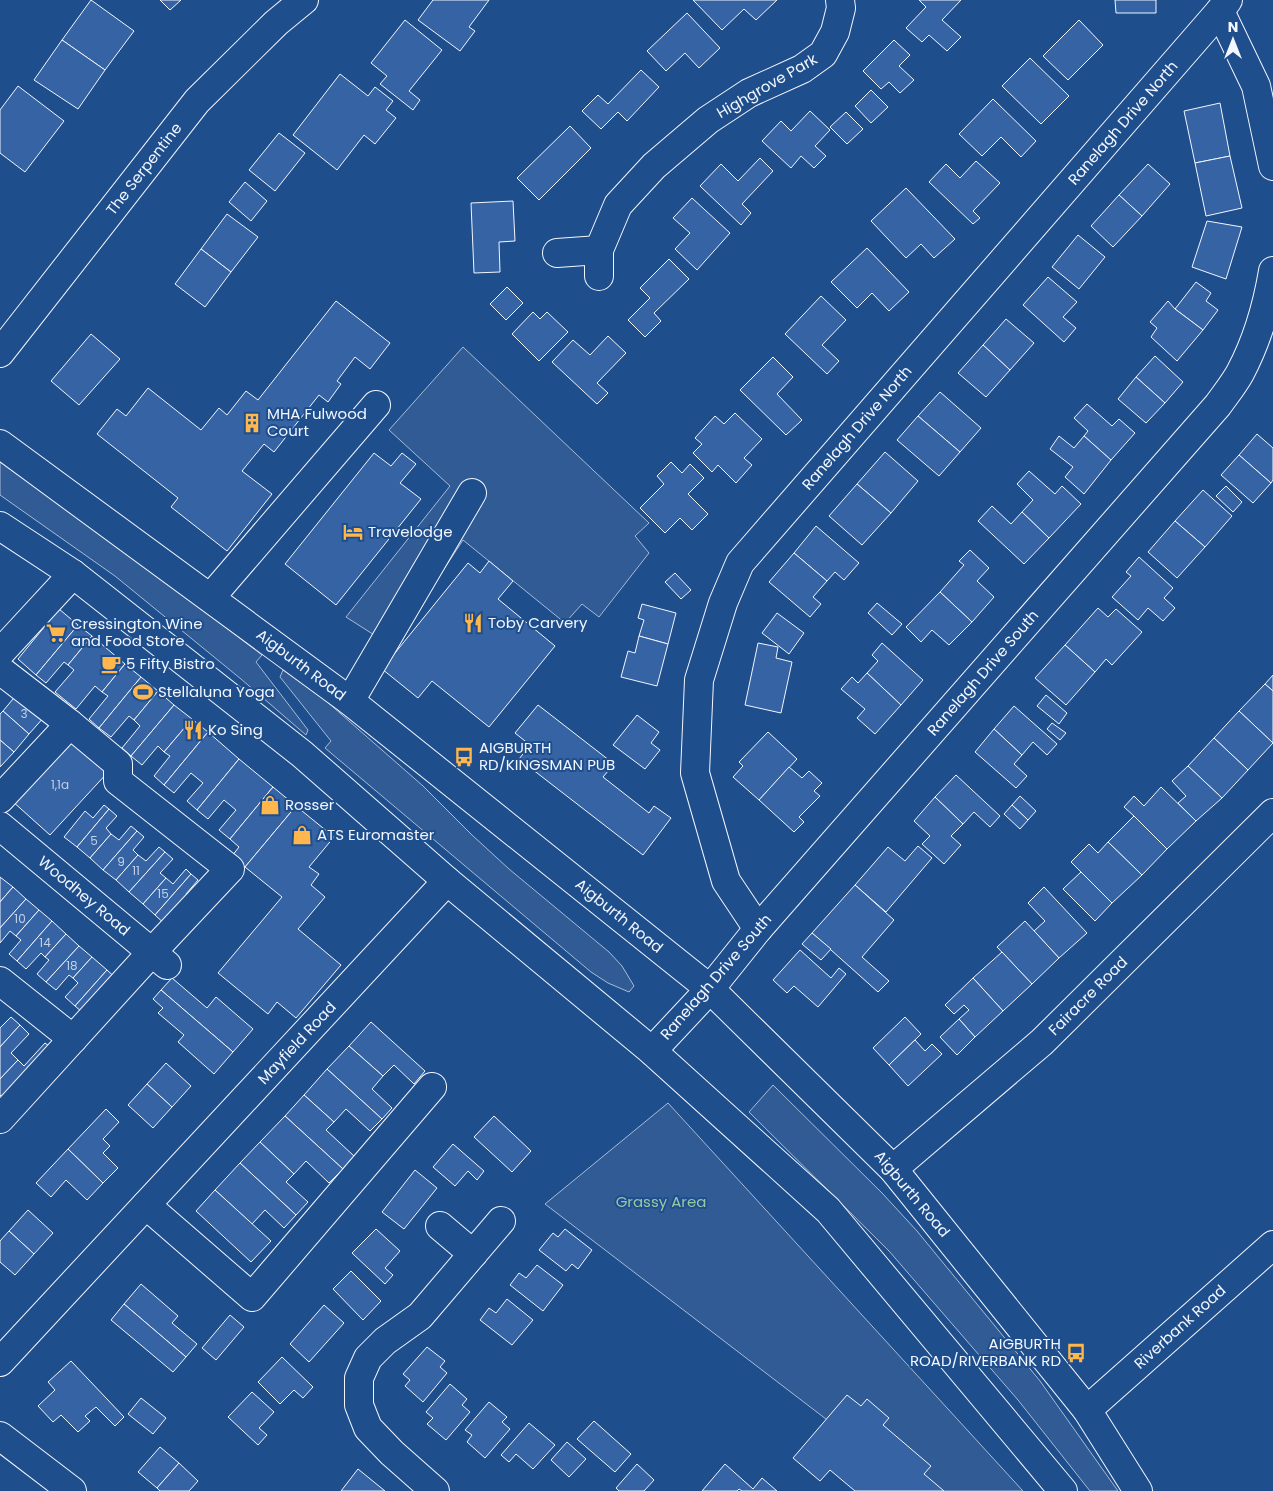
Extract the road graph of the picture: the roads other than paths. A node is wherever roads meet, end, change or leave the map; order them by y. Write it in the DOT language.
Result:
graph roads {
  1 [pos="304,0"];
  2 [pos="840,0"];
  3 [pos="1224,6"];
  4 [pos="1273,166"];
  5 [pos="556,253"];
  6 [pos="1273,271"];
  7 [pos="0,353"];
  8 [pos="376,405"];
  9 [pos="0,444"];
  10 [pos="472,492"];
  11 [pos="0,526"];
  12 [pos="73,574"];
  13 [pos="211,597"];
  14 [pos="0,653"];
  15 [pos="0,670"];
  16 [pos="350,701"];
  17 [pos="70,724"];
  18 [pos="0,799"];
  19 [pos="1273,813"];
  20 [pos="0,826"];
  21 [pos="447,881"];
  22 [pos="758,929"];
  23 [pos="159,959"];
  24 [pos="0,981"];
  25 [pos="710,989"];
  26 [pos="73,1040"];
  27 [pos="652,1051"];
  28 [pos="432,1087"];
  29 [pos="0,1119"];
  30 [pos="893,1168"];
  31 [pos="146,1205"];
  32 [pos="501,1221"];
  33 [pos="440,1226"];
  34 [pos="1273,1245"];
  35 [pos="473,1254"];
  36 [pos="0,1362"];
  37 [pos="1087,1410"];
  38 [pos="0,1436"];
  39 [pos="72,1491"];
  40 [pos="436,1491"];
  41 [pos="1063,1491"];
  42 [pos="1138,1491"];
  1 -- 7 [label="main road, The Serpentine"];
  2 -- 5 [label="main road, Highgrove Park"];
  3 -- 4 [label="main road"];
  3 -- 22 [label="main road, Ranelagh Drive North"];
  6 -- 22 [label="main road, Ranelagh Drive South"];
  8 -- 13 [label="main road"];
  9 -- 13 [label="main road, Aigburth Road"];
  10 -- 16 [label="main road"];
  11 -- 12 [label="main road"];
  12 -- 14 [label="main road"];
  12 -- 21 [label="main road"];
  13 -- 16 [label="main road, Aigburth Road"];
  15 -- 17 [label="main road"];
  16 -- 25 [label="main road, Aigburth Road"];
  17 -- 18 [label="main road"];
  17 -- 23 [label="main road"];
  19 -- 30 [label="main road, Fairacre Road"];
  20 -- 23 [label="main road, Woodhey Road"];
  21 -- 27 [label="main road"];
  21 -- 31 [label="main road, Mayfield Road"];
  22 -- 25 [label="main road, Ranelagh Drive South"];
  23 -- 26 [label="main road"];
  24 -- 26 [label="main road"];
  25 -- 27 [label="main road, Ranelagh Drive South"];
  25 -- 30 [label="main road, Aigburth Road"];
  26 -- 29 [label="main road"];
  27 -- 41 [label="main road"];
  28 -- 31 [label="main road"];
  30 -- 37 [label="main road, Aigburth Road"];
  31 -- 36 [label="main road, Mayfield Road"];
  32 -- 35 [label="main road"];
  33 -- 35 [label="main road"];
  34 -- 37 [label="main road, Riverbank Road"];
  35 -- 40 [label="main road"];
  37 -- 42 [label="main road, Aigburth Road"];
  38 -- 39 [label="main road"];
}
